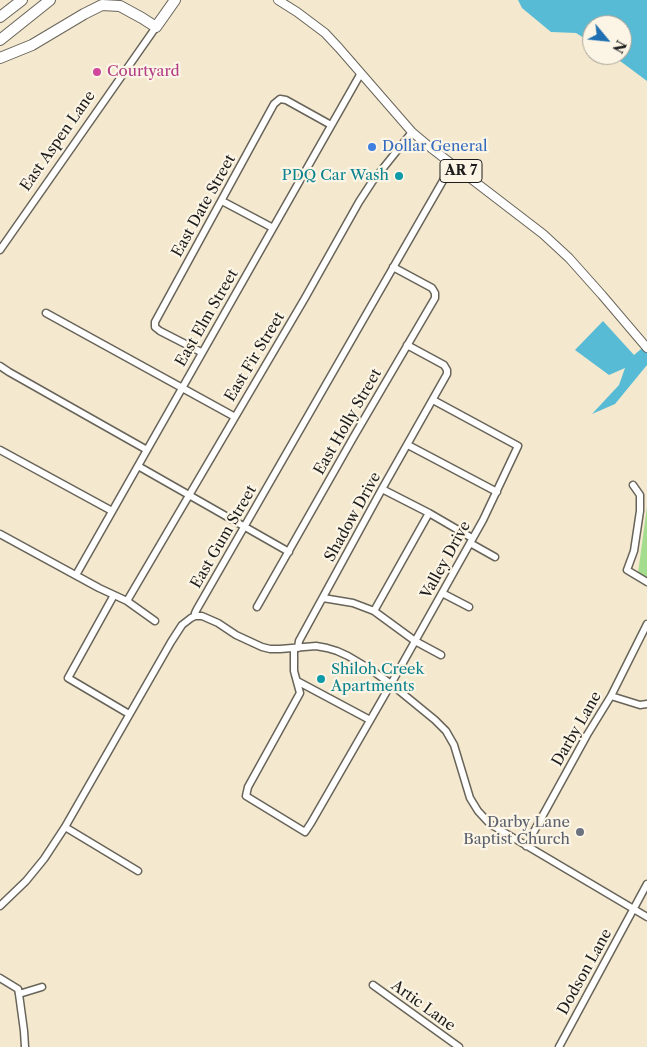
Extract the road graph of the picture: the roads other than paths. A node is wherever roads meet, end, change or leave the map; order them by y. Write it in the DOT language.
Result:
graph roads {
  1 [pos="22,0"];
  2 [pos="50,0"];
  3 [pos="175,0"];
  4 [pos="278,0"];
  5 [pos="0,17"];
  6 [pos="156,27"];
  7 [pos="0,40"];
  8 [pos="0,58"];
  9 [pos="361,73"];
  10 [pos="331,125"];
  11 [pos="412,132"];
  12 [pos="452,165"];
  13 [pos="222,201"];
  14 [pos="273,228"];
  15 [pos="0,250"];
  16 [pos="393,267"];
  17 [pos="46,313"];
  18 [pos="407,345"];
  19 [pos="645,346"];
  20 [pos="201,352"];
  21 [pos="0,366"];
  22 [pos="182,388"];
  23 [pos="433,400"];
  24 [pos="235,417"];
  25 [pos="408,445"];
  26 [pos="0,450"];
  27 [pos="147,450"];
  28 [pos="138,466"];
  29 [pos="634,485"];
  30 [pos="382,489"];
  31 [pos="497,492"];
  32 [pos="189,495"];
  33 [pos="112,512"];
  34 [pos="429,513"];
  35 [pos="244,527"];
  36 [pos="0,534"];
  37 [pos="471,540"];
  38 [pos="289,552"];
  39 [pos="495,557"];
  40 [pos="76,575"];
  41 [pos="647,582"];
  42 [pos="442,593"];
  43 [pos="114,595"];
  44 [pos="323,598"];
  45 [pos="127,601"];
  46 [pos="257,607"];
  47 [pos="469,608"];
  48 [pos="374,612"];
  49 [pos="195,616"];
  50 [pos="156,621"];
  51 [pos="647,624"];
  52 [pos="415,641"];
  53 [pos="296,648"];
  54 [pos="441,655"];
  55 [pos="296,681"];
  56 [pos="391,684"];
  57 [pos="612,696"];
  58 [pos="647,704"];
  59 [pos="129,714"];
  60 [pos="370,720"];
  61 [pos="65,827"];
  62 [pos="526,846"];
  63 [pos="138,871"];
  64 [pos="647,884"];
  65 [pos="0,906"];
  66 [pos="634,909"];
  67 [pos="647,917"];
  68 [pos="0,978"];
  69 [pos="373,985"];
  70 [pos="42,986"];
  71 [pos="19,994"];
  72 [pos="24,1047"];
  73 [pos="459,1047"];
  74 [pos="559,1047"];
  1 -- 5 [label="highway"];
  2 -- 7 [label="highway"];
  3 -- 6 [label="highway, East Aspen Lane"];
  4 -- 9 [label="main road, AR 7"];
  6 -- 8 [label="highway"];
  6 -- 15 [label="street, East Aspen Lane"];
  9 -- 10 [label="street, East Elm Street"];
  9 -- 11 [label="main road, AR 7"];
  10 -- 13 [label="street, East Date Street"];
  10 -- 14 [label="street, East Elm Street"];
  11 -- 12 [label="main road, AR 7"];
  11 -- 24 [label="street, East Fir Street"];
  12 -- 16 [label="street, East Gum Street"];
  12 -- 19 [label="main road, AR 7"];
  13 -- 14 [label="street"];
  13 -- 20 [label="street, East Date Street"];
  14 -- 20 [label="street, East Elm Street"];
  16 -- 18 [label="street, East Holly Street"];
  16 -- 35 [label="street, East Gum Street"];
  17 -- 22 [label="street"];
  18 -- 23 [label="street, Shadow Drive"];
  18 -- 38 [label="street, East Holly Street"];
  20 -- 22 [label="street, East Elm Street"];
  21 -- 27 [label="street"];
  22 -- 24 [label="street"];
  22 -- 27 [label="street, East Elm Street"];
  23 -- 25 [label="street, Shadow Drive"];
  23 -- 31 [label="street, Valley Drive"];
  24 -- 32 [label="street, East Fir Street"];
  25 -- 30 [label="street, Shadow Drive"];
  25 -- 31 [label="street"];
  26 -- 33 [label="street"];
  27 -- 28 [label="street, East Elm Street"];
  28 -- 32 [label="street"];
  28 -- 33 [label="street, East Elm Street"];
  29 -- 41 [label="street"];
  30 -- 34 [label="street"];
  30 -- 44 [label="street, Shadow Drive"];
  31 -- 37 [label="street, Valley Drive"];
  32 -- 35 [label="street"];
  32 -- 45 [label="street, East Fir Street"];
  33 -- 40 [label="street, East Elm Street"];
  34 -- 37 [label="street"];
  34 -- 48 [label="street"];
  35 -- 38 [label="street"];
  35 -- 49 [label="street, East Gum Street"];
  36 -- 40 [label="street"];
  37 -- 39 [label="street"];
  37 -- 42 [label="street, Valley Drive"];
  38 -- 46 [label="street, East Holly Street"];
  40 -- 43 [label="street"];
  42 -- 47 [label="street"];
  42 -- 52 [label="street, Valley Drive"];
  43 -- 45 [label="street"];
  43 -- 59 [label="street"];
  44 -- 48 [label="street"];
  44 -- 53 [label="street, Shadow Drive"];
  45 -- 50 [label="street"];
  48 -- 52 [label="street"];
  49 -- 53 [label="street"];
  49 -- 59 [label="street, East Gum Street"];
  51 -- 57 [label="street, Darby Lane"];
  52 -- 54 [label="street"];
  52 -- 56 [label="street, Valley Drive"];
  53 -- 55 [label="street"];
  53 -- 56 [label="street"];
  55 -- 60 [label="street"];
  55 -- 60 [label="street, Valley Drive"];
  56 -- 60 [label="street, Valley Drive"];
  56 -- 62 [label="street"];
  57 -- 58 [label="street"];
  57 -- 62 [label="street, Darby Lane"];
  59 -- 61 [label="street, East Gum Street"];
  61 -- 63 [label="street"];
  61 -- 65 [label="street, East Gum Street"];
  62 -- 66 [label="street"];
  64 -- 66 [label="street, Dodson Lane"];
  66 -- 67 [label="street"];
  66 -- 74 [label="street, Dodson Lane"];
  68 -- 71 [label="street"];
  69 -- 73 [label="street, Artic Lane"];
  70 -- 71 [label="street"];
  71 -- 72 [label="street"];
}
